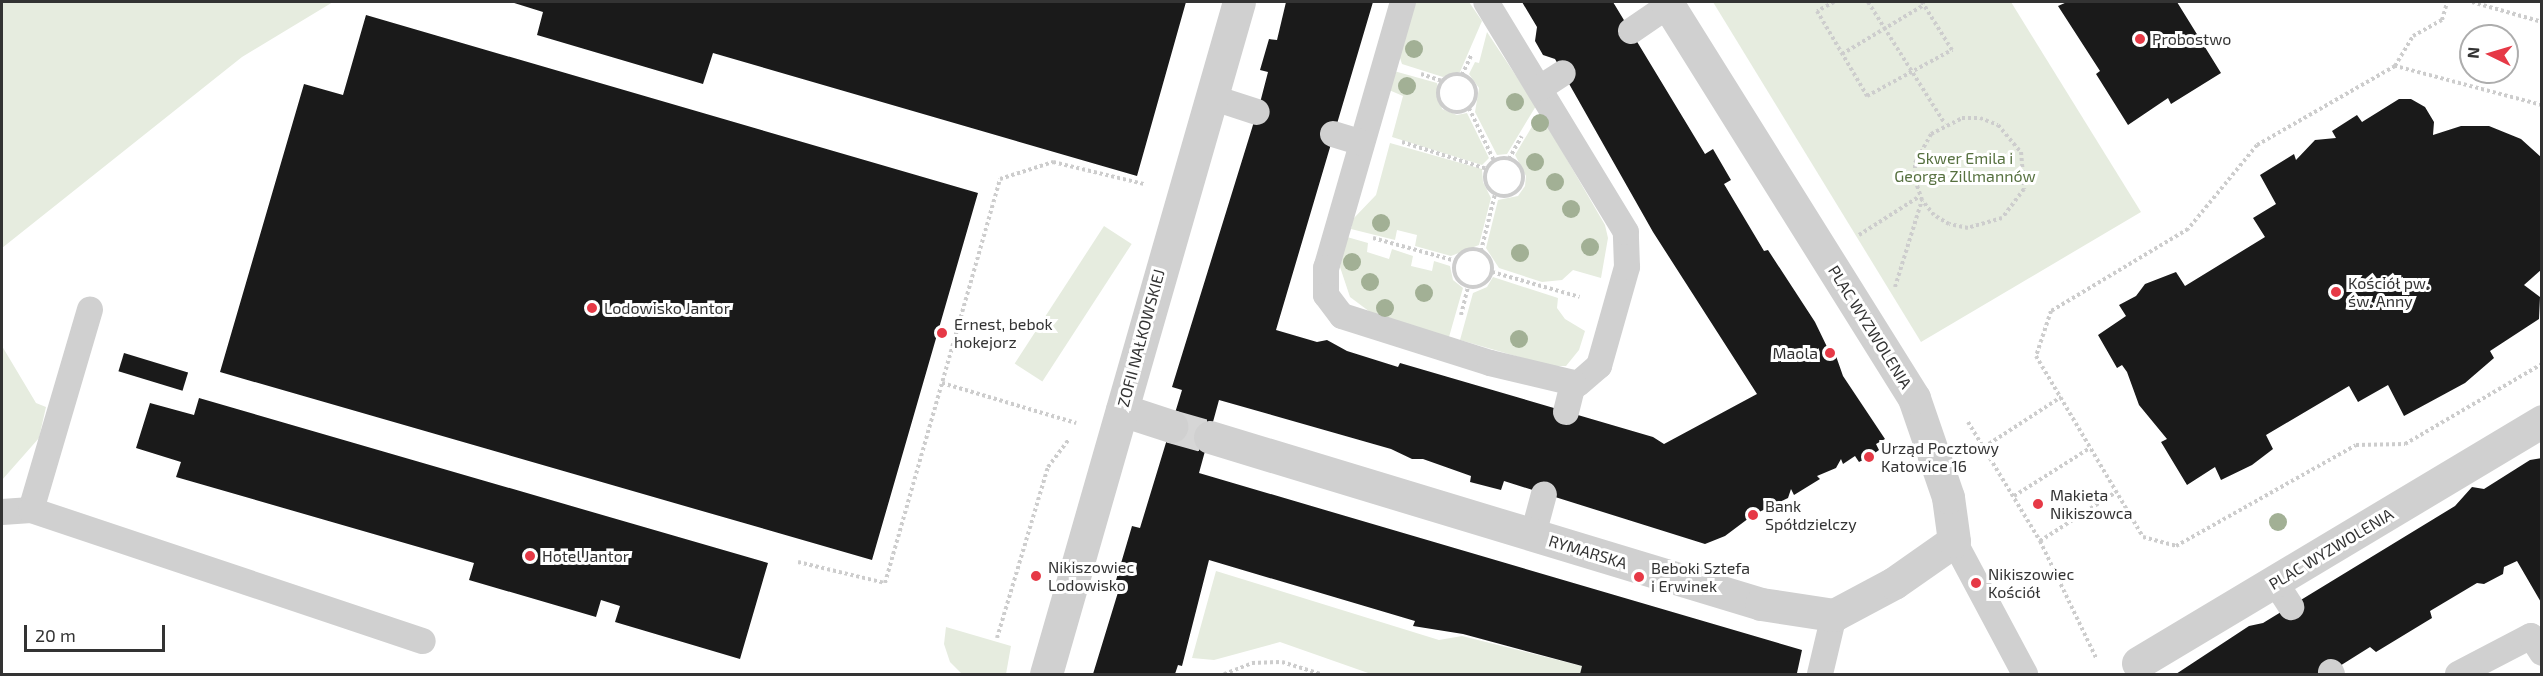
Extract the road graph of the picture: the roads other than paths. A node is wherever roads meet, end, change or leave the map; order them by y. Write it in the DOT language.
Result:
graph roads {
  1 [pos="1239,2"];
  2 [pos="1402,2"];
  3 [pos="1486,2"];
  4 [pos="1668,3"];
  5 [pos="1631,31"];
  6 [pos="1563,73"];
  7 [pos="1540,88"];
  8 [pos="1210,97"];
  9 [pos="1257,112"];
  10 [pos="1333,134"];
  11 [pos="1364,137"];
  12 [pos="90,310"];
  13 [pos="1573,383"];
  14 [pos="1122,410"];
  15 [pos="1566,412"];
  16 [pos="2541,422"];
  17 [pos="1171,426"];
  18 [pos="1216,439"];
  19 [pos="1544,494"];
  20 [pos="31,510"];
  21 [pos="2,512"];
  22 [pos="1533,535"];
  23 [pos="1954,541"];
  24 [pos="1833,615"];
  25 [pos="423,641"];
  26 [pos="2540,649"];
  27 [pos="2119,667"];
  28 [pos="1046,675"];
  29 [pos="1820,675"];
  30 [pos="2025,675"];
  31 [pos="2458,675"];
  1 -- 8 [label="street, ZOFII NAŁKOWSKIEJ"];
  2 -- 11 [label="lane"];
  3 -- 7 [label="lane"];
  4 -- 5 [label="lane"];
  4 -- 23 [label="street, PLAC WYZWOLENIA"];
  6 -- 7 [label="lane"];
  7 -- 13 [label="lane"];
  8 -- 9 [label="lane"];
  8 -- 14 [label="street, ZOFII NAŁKOWSKIEJ"];
  10 -- 11 [label="lane"];
  11 -- 13 [label="lane"];
  12 -- 20 [label="lane"];
  13 -- 15 [label="lane"];
  14 -- 17 [label="street"];
  14 -- 28 [label="street, ZOFII NAŁKOWSKIEJ"];
  16 -- 27 [label="street, PLAC WYZWOLENIA"];
  18 -- 22 [label="street, RYMARSKA"];
  19 -- 22 [label="lane"];
  20 -- 21 [label="lane"];
  20 -- 25 [label="lane"];
  22 -- 24 [label="street, RYMARSKA"];
  23 -- 24 [label="street"];
  23 -- 30 [label="lane, PLAC WYZWOLENIA"];
  24 -- 29 [label="lane"];
  26 -- 31 [label="lane"];
}
